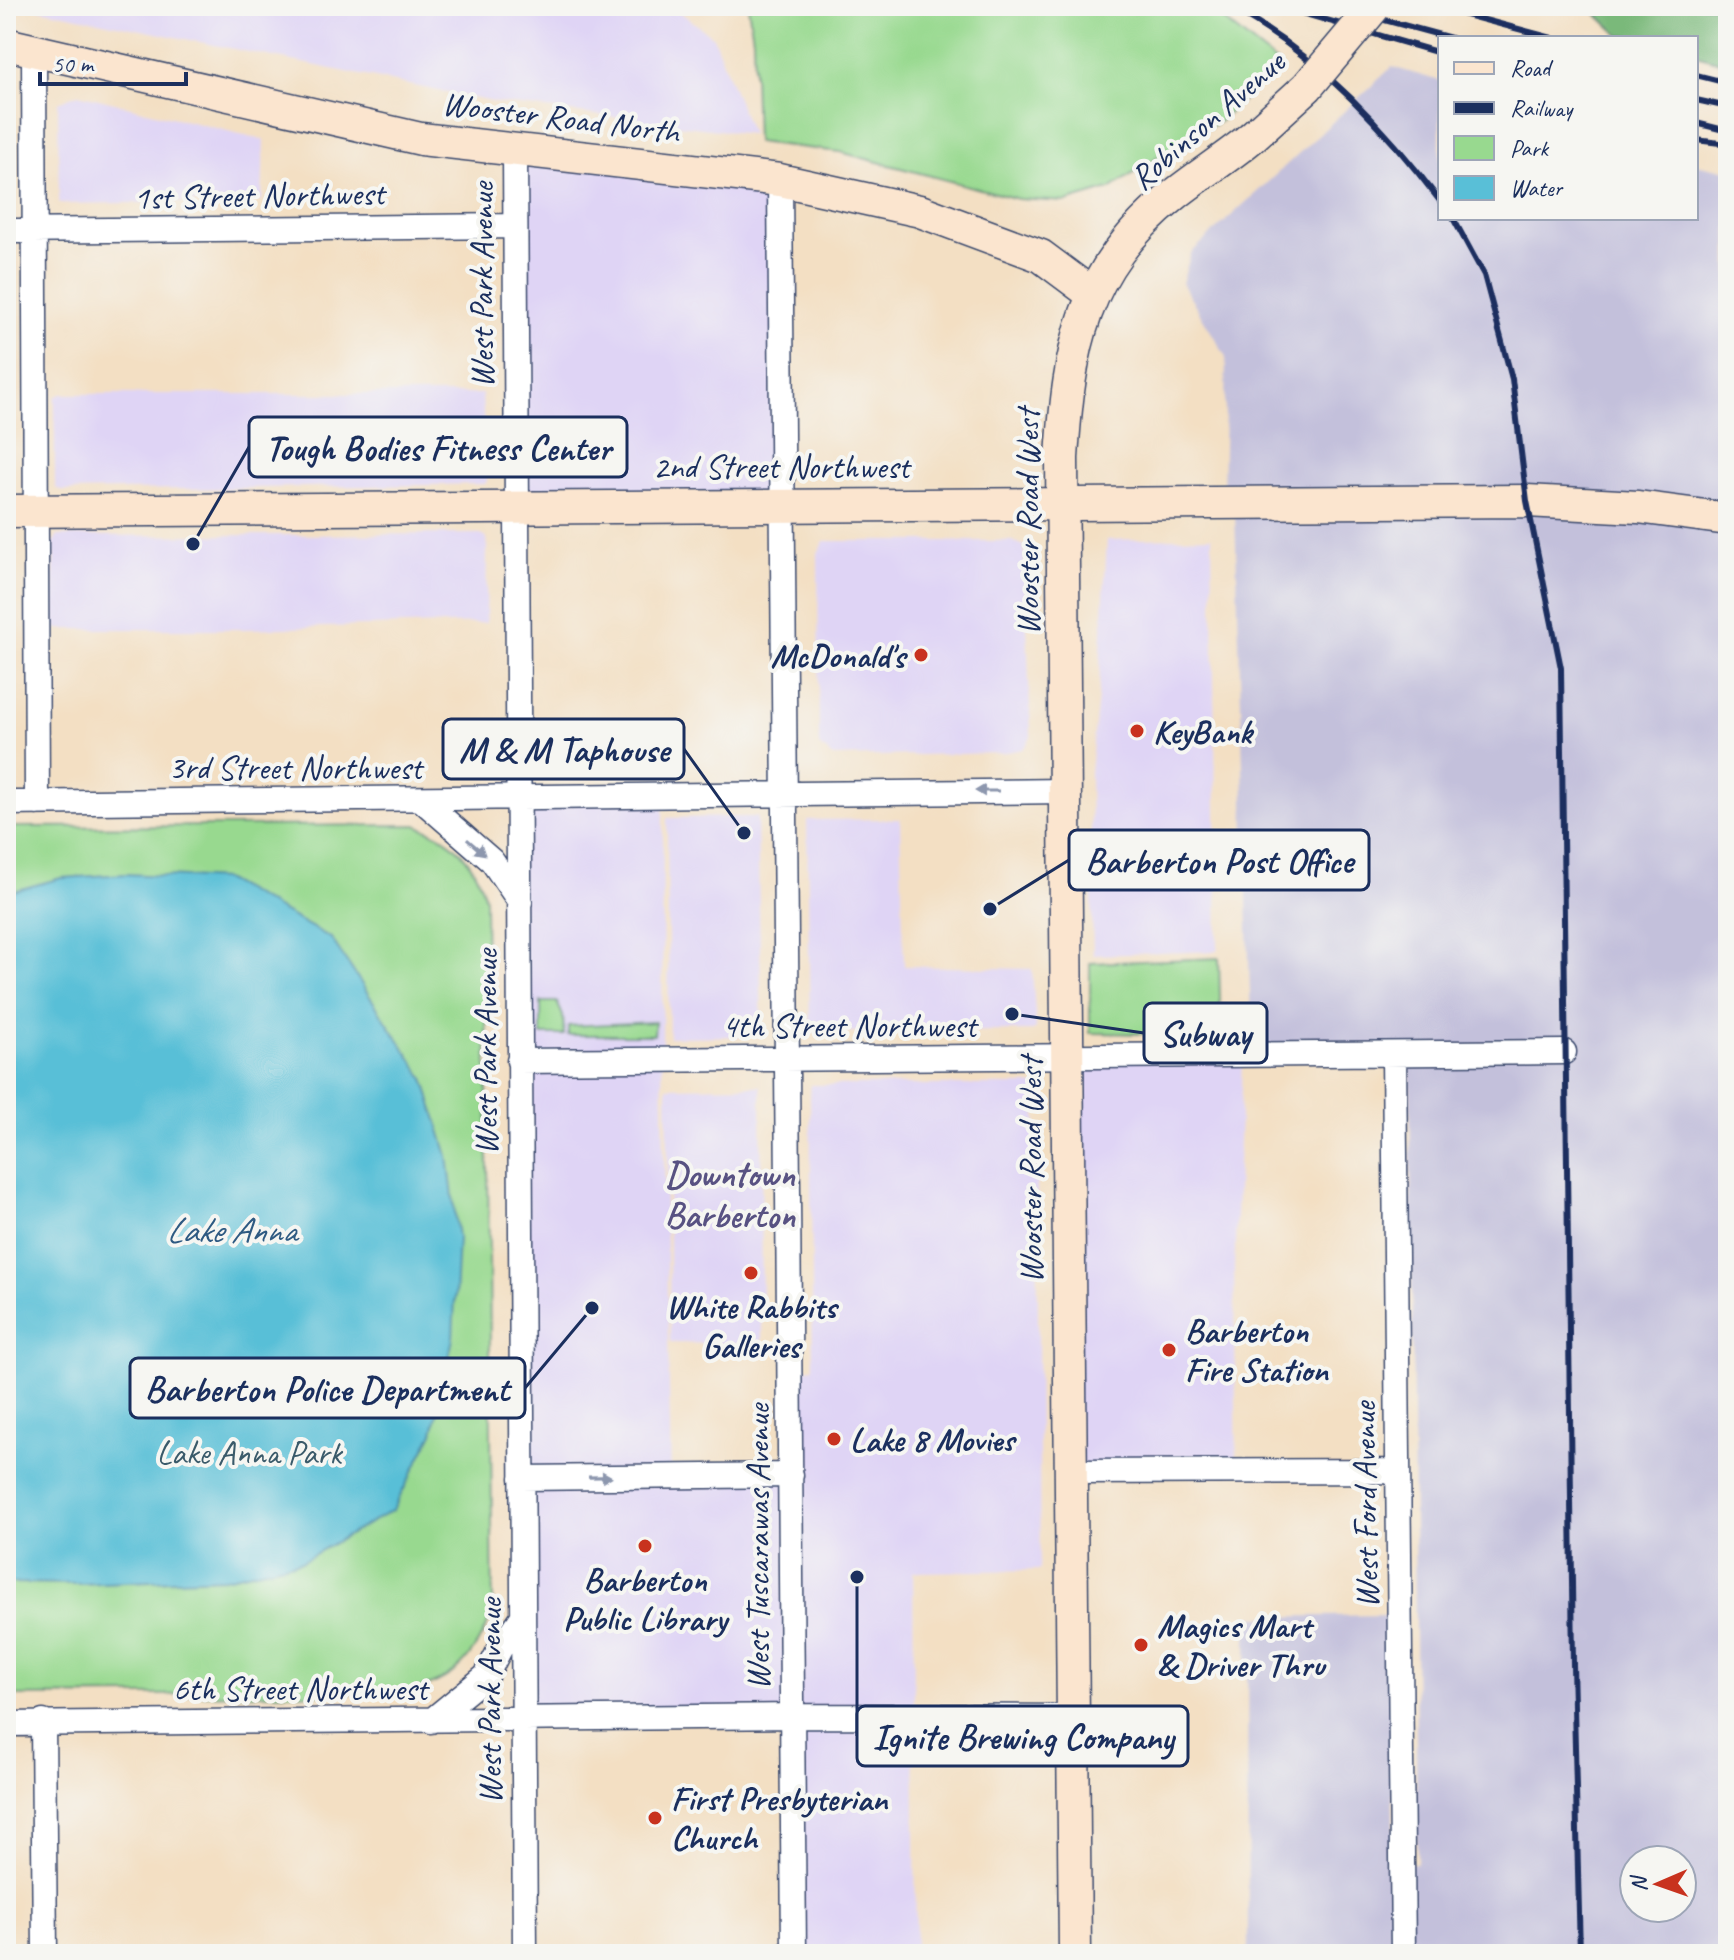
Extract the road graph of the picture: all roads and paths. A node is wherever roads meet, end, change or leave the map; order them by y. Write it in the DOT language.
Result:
graph roads {
  1 [pos="1375,6"];
  2 [pos="20,48"];
  3 [pos="515,151"];
  4 [pos="780,180"];
  5 [pos="513,226"];
  6 [pos="6,231"];
  7 [pos="34,231"];
  8 [pos="1092,294"];
  9 [pos="783,504"];
  10 [pos="1063,504"];
  11 [pos="517,506"];
  12 [pos="21,510"];
  13 [pos="1728,519"];
  14 [pos="1065,791"];
  15 [pos="783,794"];
  16 [pos="520,797"];
  17 [pos="423,801"];
  18 [pos="6,803"];
  19 [pos="37,803"];
  20 [pos="520,902"];
  21 [pos="1564,1052"];
  22 [pos="1394,1056"];
  23 [pos="788,1058"];
  24 [pos="1067,1058"];
  25 [pos="519,1061"];
  26 [pos="1398,1471"];
  27 [pos="1070,1472"];
  28 [pos="791,1475"];
  29 [pos="522,1478"];
  30 [pos="523,1616"];
  31 [pos="792,1716"];
  32 [pos="1074,1717"];
  33 [pos="431,1721"];
  34 [pos="523,1721"];
  35 [pos="43,1722"];
  36 [pos="6,1724"];
  37 [pos="45,1954"];
  38 [pos="525,1954"];
  39 [pos="794,1954"];
  40 [pos="1075,1954"];
  41 [pos="1403,1954"];
  1 -- 8 [label="main road, Robinson Avenue, bridge"];
  2 -- 3 [label="main road, Wooster Road North"];
  2 -- 7 [label="street"];
  3 -- 4 [label="main road, Wooster Road North"];
  3 -- 5 [label="street, West Park Avenue"];
  4 -- 8 [label="main road, Wooster Road North"];
  4 -- 9 [label="street, West Tuscarawas Avenue"];
  5 -- 7 [label="street, 1st Street Northwest"];
  5 -- 11 [label="street, West Park Avenue"];
  6 -- 7 [label="street, 1st Street Northwest"];
  7 -- 12 [label="street"];
  8 -- 10 [label="main road, Wooster Road West"];
  9 -- 10 [label="main road, 2nd Street Northwest"];
  9 -- 11 [label="main road, 2nd Street Northwest"];
  9 -- 15 [label="street, West Tuscarawas Avenue"];
  10 -- 13 [label="main road, 2nd Street Northwest"];
  10 -- 14 [label="main road, Wooster Road West"];
  11 -- 12 [label="main road, 2nd Street Northwest"];
  11 -- 16 [label="street, West Park Avenue"];
  12 -- 19 [label="street"];
  14 -- 15 [label="street, 3rd Street Northwest, one-way"];
  14 -- 24 [label="main road, Wooster Road West"];
  15 -- 16 [label="street, 3rd Street Northwest"];
  15 -- 23 [label="street, West Tuscarawas Avenue"];
  16 -- 17 [label="street, 3rd Street Northwest"];
  16 -- 20 [label="street, West Park Avenue"];
  17 -- 19 [label="street, 3rd Street Northwest"];
  17 -- 20 [label="street, one-way"];
  18 -- 19 [label="street, 3rd Street Northwest"];
  20 -- 25 [label="street, West Park Avenue"];
  21 -- 22 [label="street, 4th Street Northwest"];
  22 -- 24 [label="street, 4th Street Northwest"];
  22 -- 26 [label="street, West Ford Avenue"];
  23 -- 24 [label="street, 4th Street Northwest"];
  23 -- 25 [label="street, 4th Street Northwest"];
  23 -- 28 [label="street, West Tuscarawas Avenue"];
  24 -- 27 [label="main road, Wooster Road West"];
  25 -- 29 [label="street, West Park Avenue"];
  26 -- 27 [label="street"];
  26 -- 41 [label="street, West Ford Avenue"];
  27 -- 32 [label="main road, Wooster Road West"];
  29 -- 28 [label="street, one-way"];
  28 -- 31 [label="street, West Tuscarawas Avenue"];
  29 -- 30 [label="street, West Park Avenue"];
  30 -- 33 [label="street"];
  30 -- 34 [label="street, West Park Avenue"];
  31 -- 32 [label="street, 6th Street Northwest"];
  31 -- 34 [label="street, 6th Street Northwest"];
  31 -- 39 [label="street, West Tuscarawas Avenue"];
  32 -- 40 [label="main road, Wooster Road West"];
  33 -- 34 [label="street, 6th Street Northwest"];
  33 -- 35 [label="street, 6th Street Northwest"];
  34 -- 38 [label="street, West Park Avenue"];
  35 -- 36 [label="street, 6th Street Northwest"];
  35 -- 37 [label="street"];
}
